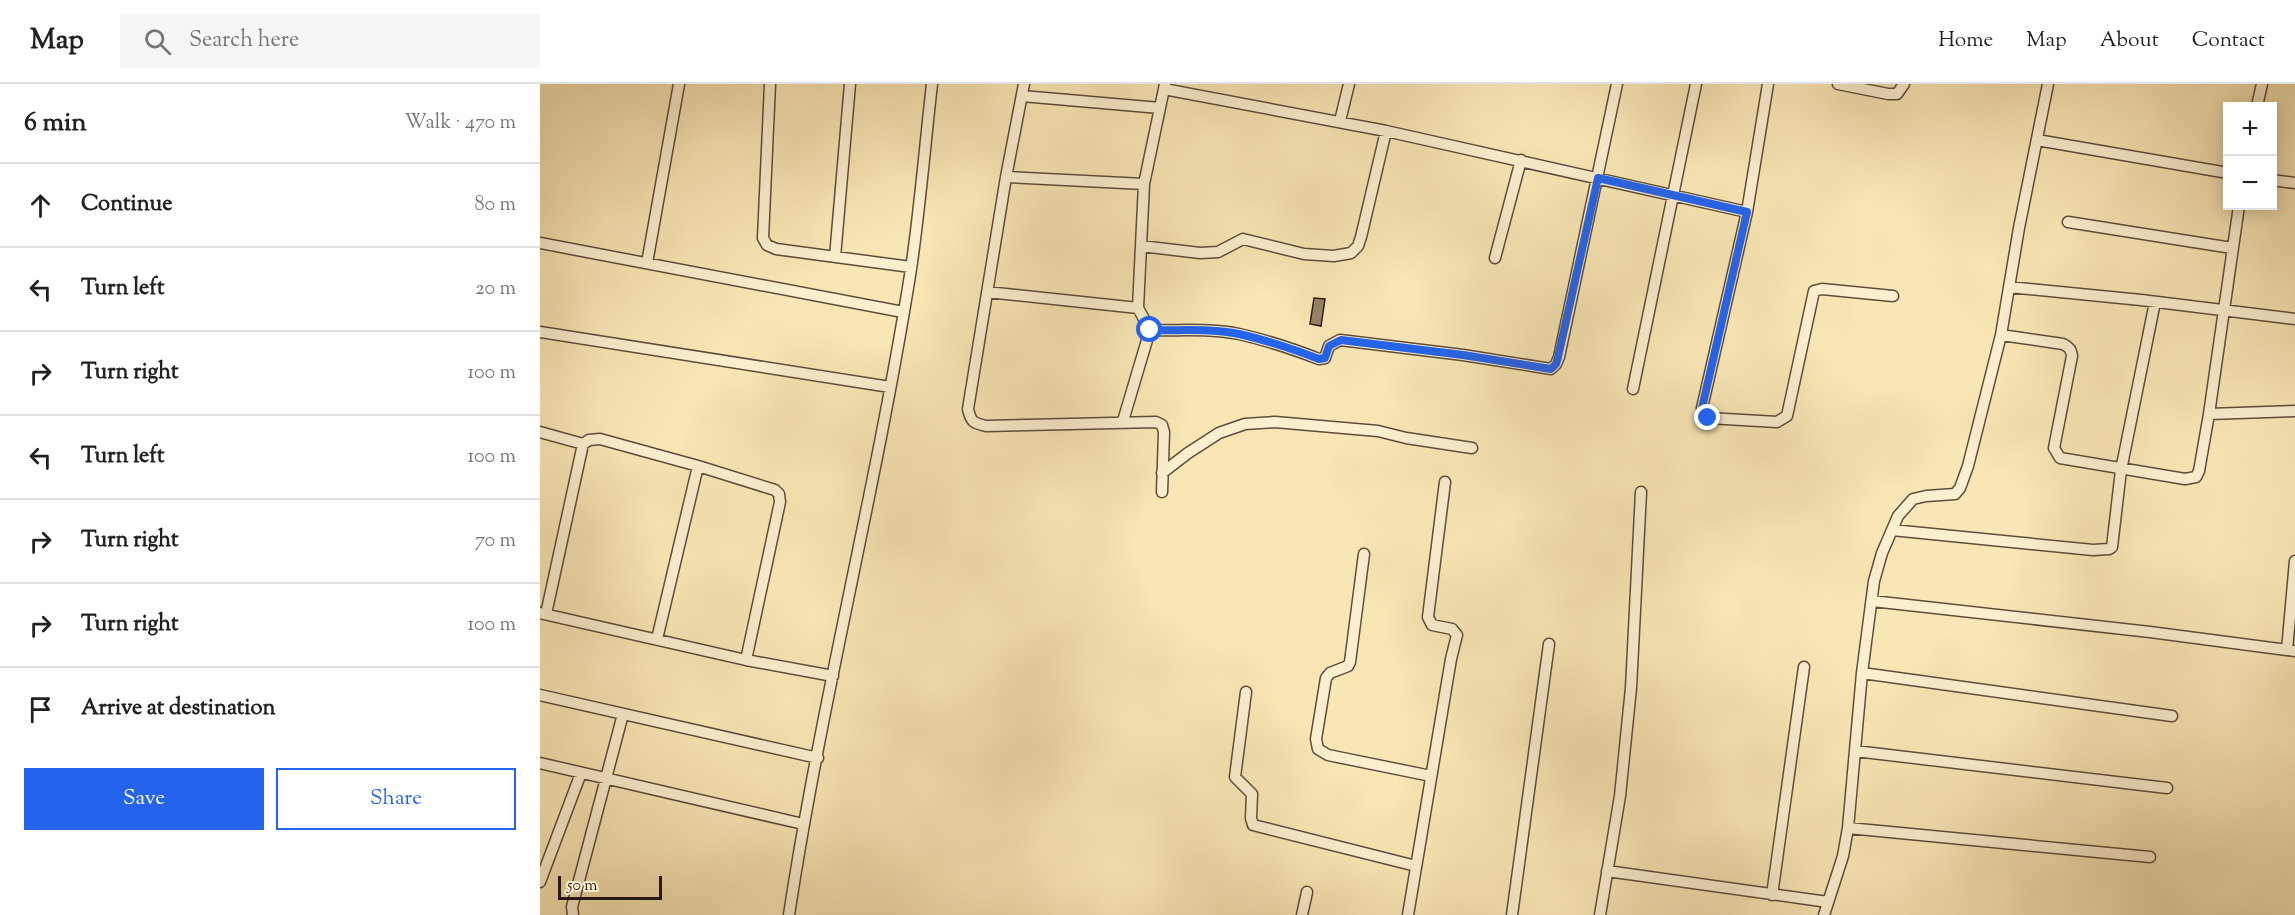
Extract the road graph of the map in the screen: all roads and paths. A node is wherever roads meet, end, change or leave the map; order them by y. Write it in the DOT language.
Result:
graph roads {
  1 [pos="679,84"];
  2 [pos="770,84"];
  3 [pos="850,84"];
  4 [pos="932,84"];
  5 [pos="1024,84"];
  6 [pos="1349,84"];
  7 [pos="1617,84"];
  8 [pos="1696,84"];
  9 [pos="1768,84"];
  10 [pos="1838,84"];
  11 [pos="1904,84"];
  12 [pos="2048,84"];
  13 [pos="2262,84"];
  14 [pos="1165,86"];
  15 [pos="1022,96"];
  16 [pos="2258,102"];
  17 [pos="1160,108"];
  18 [pos="1341,121"];
  19 [pos="1386,131"];
  20 [pos="2037,140"];
  21 [pos="1521,160"];
  22 [pos="2223,172"];
  23 [pos="1006,177"];
  24 [pos="1598,178"];
  25 [pos="2277,181"];
  26 [pos="2295,183"];
  27 [pos="1144,184"];
  28 [pos="1672,194"];
  29 [pos="2238,210"];
  30 [pos="1747,212"];
  31 [pos="2068,222"];
  32 [pos="540,243"];
  33 [pos="1141,246"];
  34 [pos="2232,248"];
  35 [pos="835,257"];
  36 [pos="1495,258"];
  37 [pos="647,263"];
  38 [pos="911,267"];
  39 [pos="2009,287"];
  40 [pos="987,292"];
  41 [pos="1893,296"];
  42 [pos="2155,302"];
  43 [pos="1138,308"];
  44 [pos="2223,310"];
  45 [pos="903,312"];
  46 [pos="2295,319"];
  47 [pos="1150,330"];
  48 [pos="540,332"];
  49 [pos="2001,335"];
  50 [pos="890,387"];
  51 [pos="1633,389"];
  52 [pos="2295,411"];
  53 [pos="2210,414"];
  54 [pos="1123,422"];
  55 [pos="540,432"];
  56 [pos="583,444"];
  57 [pos="1472,448"];
  58 [pos="698,466"];
  59 [pos="2121,470"];
  60 [pos="1162,474"];
  61 [pos="1445,482"];
  62 [pos="1162,492"];
  63 [pos="1641,492"];
  64 [pos="1892,530"];
  65 [pos="1364,554"];
  66 [pos="2295,561"];
  67 [pos="2294,585"];
  68 [pos="1872,601"];
  69 [pos="543,614"];
  70 [pos="657,639"];
  71 [pos="1549,644"];
  72 [pos="2291,651"];
  73 [pos="746,660"];
  74 [pos="1804,667"];
  75 [pos="1862,673"];
  76 [pos="833,676"];
  77 [pos="1246,692"];
  78 [pos="540,695"];
  79 [pos="623,714"];
  80 [pos="2172,716"];
  81 [pos="1855,751"];
  82 [pos="818,758"];
  83 [pos="540,763"];
  84 [pos="581,773"];
  85 [pos="1431,776"];
  86 [pos="605,778"];
  87 [pos="2167,788"];
  88 [pos="803,824"];
  89 [pos="1848,828"];
  90 [pos="2150,857"];
  91 [pos="1416,866"];
  92 [pos="1607,871"];
  93 [pos="540,882"];
  94 [pos="1307,892"];
  95 [pos="1772,895"];
  96 [pos="1828,902"];
  97 [pos="573,915"];
  98 [pos="789,915"];
  99 [pos="1302,915"];
  100 [pos="1408,915"];
  101 [pos="1512,915"];
  102 [pos="1600,915"];
  103 [pos="1824,915"];
  1 -- 37 [label="street"];
  2 -- 35 [label="street"];
  3 -- 35 [label="street"];
  4 -- 38 [label="street"];
  5 -- 15 [label="street"];
  6 -- 18 [label="street"];
  7 -- 24 [label="street"];
  8 -- 28 [label="street"];
  9 -- 30 [label="street"];
  10 -- 11 [label="street"];
  12 -- 20 [label="street"];
  13 -- 16 [label="street"];
  14 -- 17 [label="street"];
  14 -- 18 [label="street"];
  15 -- 17 [label="street"];
  15 -- 23 [label="street"];
  17 -- 27 [label="street"];
  18 -- 19 [label="street"];
  19 -- 21 [label="street"];
  19 -- 33 [label="street"];
  20 -- 22 [label="street"];
  20 -- 39 [label="street"];
  21 -- 24 [label="street"];
  21 -- 36 [label="street"];
  23 -- 27 [label="street"];
  23 -- 40 [label="street"];
  24 -- 28 [label="street"];
  24 -- 47 [label="street"];
  25 -- 26 [label="street"];
  27 -- 33 [label="street"];
  28 -- 30 [label="street"];
  28 -- 51 [label="street"];
  29 -- 34 [label="street"];
  30 -- 41 [label="street"];
  31 -- 34 [label="street"];
  32 -- 37 [label="street"];
  33 -- 43 [label="street"];
  34 -- 44 [label="street"];
  35 -- 38 [label="street"];
  37 -- 45 [label="street"];
  38 -- 45 [label="street"];
  39 -- 42 [label="street"];
  39 -- 49 [label="street"];
  40 -- 43 [label="street"];
  40 -- 54 [label="street"];
  42 -- 44 [label="street"];
  42 -- 59 [label="street"];
  43 -- 47 [label="street"];
  44 -- 46 [label="street"];
  44 -- 53 [label="street"];
  45 -- 50 [label="street"];
  47 -- 54 [label="street"];
  48 -- 50 [label="street"];
  49 -- 59 [label="street"];
  49 -- 64 [label="street"];
  50 -- 76 [label="street"];
  52 -- 53 [label="street"];
  53 -- 59 [label="street"];
  54 -- 60 [label="street"];
  55 -- 56 [label="street"];
  56 -- 58 [label="street"];
  56 -- 69 [label="street"];
  57 -- 60 [label="street"];
  58 -- 70 [label="street"];
  58 -- 73 [label="street"];
  59 -- 64 [label="street"];
  60 -- 62 [label="street"];
  61 -- 85 [label="street"];
  63 -- 92 [label="street"];
  64 -- 68 [label="street"];
  65 -- 85 [label="street"];
  66 -- 67 [label="street"];
  67 -- 72 [label="street"];
  68 -- 72 [label="street"];
  68 -- 75 [label="street"];
  69 -- 70 [label="street"];
  70 -- 73 [label="street"];
  71 -- 101 [label="street"];
  73 -- 76 [label="street"];
  74 -- 95 [label="street"];
  75 -- 80 [label="street"];
  75 -- 81 [label="street"];
  76 -- 82 [label="street"];
  77 -- 91 [label="street"];
  78 -- 79 [label="street"];
  79 -- 82 [label="street"];
  79 -- 86 [label="street"];
  81 -- 87 [label="street"];
  81 -- 89 [label="street"];
  82 -- 88 [label="street"];
  83 -- 84 [label="street"];
  84 -- 86 [label="street"];
  84 -- 93 [label="street"];
  85 -- 91 [label="street"];
  86 -- 88 [label="street"];
  86 -- 97 [label="street"];
  88 -- 98 [label="street"];
  89 -- 90 [label="street"];
  89 -- 96 [label="street"];
  91 -- 100 [label="street"];
  92 -- 95 [label="street"];
  92 -- 102 [label="street"];
  94 -- 99 [label="street"];
  95 -- 96 [label="street"];
  96 -- 103 [label="street"];
}
